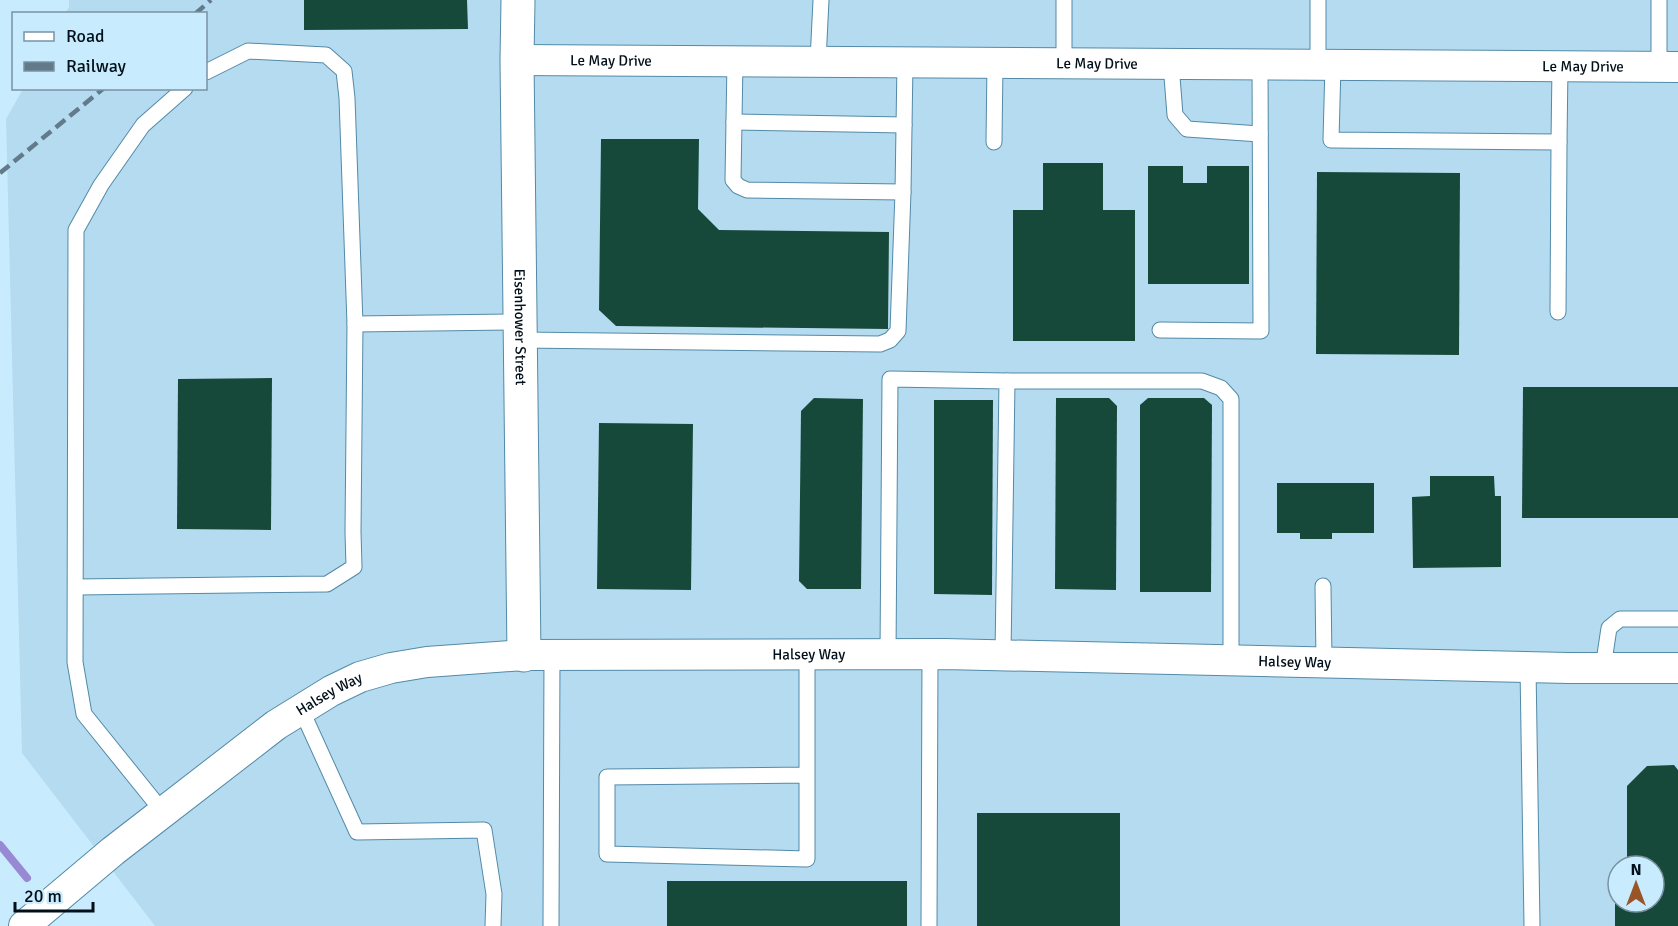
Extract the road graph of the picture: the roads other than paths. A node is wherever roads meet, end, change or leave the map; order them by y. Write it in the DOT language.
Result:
graph roads {
  1 [pos="518,0"];
  2 [pos="821,0"];
  3 [pos="1064,0"];
  4 [pos="1318,0"];
  5 [pos="1659,0"];
  6 [pos="517,60"];
  7 [pos="735,61"];
  8 [pos="818,62"];
  9 [pos="905,62"];
  10 [pos="995,63"];
  11 [pos="1064,63"];
  12 [pos="1171,64"];
  13 [pos="1260,64"];
  14 [pos="1325,65"];
  15 [pos="1560,66"];
  16 [pos="1668,67"];
  17 [pos="207,72"];
  18 [pos="183,90"];
  19 [pos="734,122"];
  20 [pos="904,125"];
  21 [pos="1260,134"];
  22 [pos="994,142"];
  23 [pos="1559,142"];
  24 [pos="903,192"];
  25 [pos="1558,312"];
  26 [pos="355,324"];
  27 [pos="1160,330"];
  28 [pos="520,331"];
  29 [pos="1007,381"];
  30 [pos="1323,586"];
  31 [pos="76,588"];
  32 [pos="1678,619"];
  33 [pos="888,654"];
  34 [pos="930,654"];
  35 [pos="538,655"];
  36 [pos="807,655"];
  37 [pos="1003,655"];
  38 [pos="1231,661"];
  39 [pos="1324,662"];
  40 [pos="1528,667"];
  41 [pos="1604,668"];
  42 [pos="1678,668"];
  43 [pos="301,709"];
  44 [pos="807,775"];
  45 [pos="163,812"];
  46 [pos="24,926"];
  47 [pos="494,926"];
  48 [pos="551,926"];
  49 [pos="929,926"];
  50 [pos="1532,926"];
  1 -- 6 [label="street, Eisenhower Street"];
  2 -- 8 [label="lane"];
  3 -- 11 [label="lane"];
  4 -- 14 [label="lane"];
  5 -- 16 [label="lane"];
  6 -- 7 [label="street, Le May Drive"];
  6 -- 28 [label="street, Eisenhower Street"];
  7 -- 8 [label="street, Le May Drive"];
  7 -- 19 [label="lane"];
  8 -- 9 [label="street, Le May Drive"];
  9 -- 10 [label="street, Le May Drive"];
  9 -- 20 [label="lane"];
  10 -- 11 [label="street, Le May Drive"];
  10 -- 22 [label="lane"];
  11 -- 12 [label="street, Le May Drive"];
  12 -- 13 [label="street, Le May Drive"];
  12 -- 21 [label="lane"];
  13 -- 14 [label="street, Le May Drive"];
  13 -- 21 [label="lane"];
  14 -- 15 [label="street, Le May Drive"];
  14 -- 23 [label="lane"];
  15 -- 16 [label="street, Le May Drive"];
  15 -- 23 [label="lane"];
  17 -- 26 [label="lane"];
  18 -- 31 [label="lane"];
  19 -- 20 [label="lane"];
  19 -- 24 [label="lane"];
  20 -- 24 [label="lane"];
  21 -- 27 [label="lane"];
  23 -- 25 [label="lane"];
  24 -- 28 [label="lane"];
  26 -- 28 [label="lane"];
  26 -- 31 [label="lane"];
  28 -- 35 [label="street, Eisenhower Street"];
  29 -- 33 [label="lane"];
  29 -- 37 [label="lane"];
  29 -- 38 [label="lane"];
  30 -- 39 [label="lane"];
  31 -- 45 [label="lane"];
  32 -- 41 [label="lane"];
  33 -- 34 [label="street, Halsey Way"];
  33 -- 36 [label="street, Halsey Way"];
  34 -- 37 [label="street, Halsey Way"];
  34 -- 49 [label="lane"];
  35 -- 36 [label="street, Halsey Way"];
  35 -- 43 [label="street, Halsey Way"];
  35 -- 48 [label="lane"];
  36 -- 44 [label="lane"];
  37 -- 38 [label="street, Halsey Way"];
  38 -- 39 [label="street, Halsey Way"];
  39 -- 40 [label="street, Halsey Way"];
  40 -- 41 [label="street, Halsey Way"];
  40 -- 50 [label="lane"];
  41 -- 42 [label="street, Halsey Way"];
  43 -- 45 [label="street, Halsey Way"];
  43 -- 47 [label="lane"];
  44 -- 44 [label="lane"];
  45 -- 46 [label="street, Halsey Way"];
}
